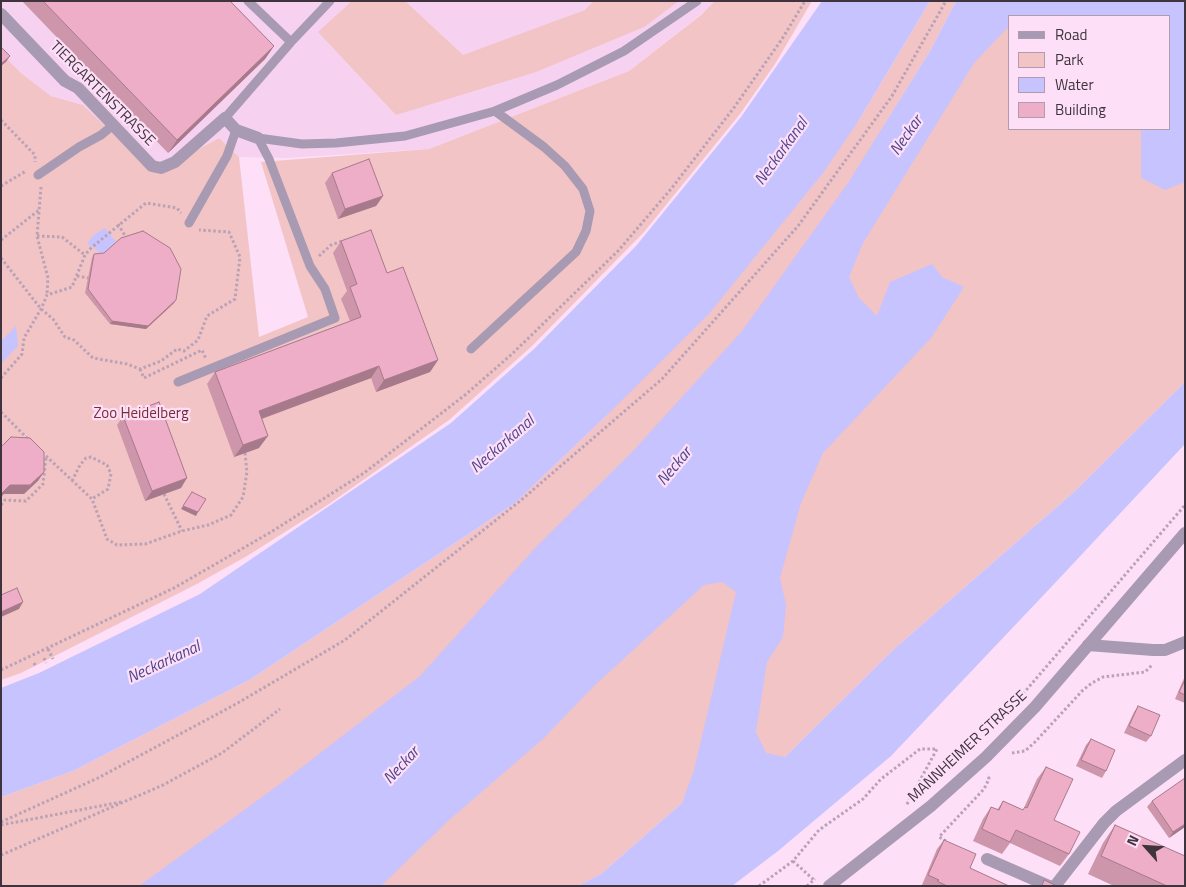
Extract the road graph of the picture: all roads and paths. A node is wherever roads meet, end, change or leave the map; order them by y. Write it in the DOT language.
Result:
graph roads {
  1 [pos="248,1"];
  2 [pos="330,1"];
  3 [pos="697,1"];
  4 [pos="805,1"];
  5 [pos="946,1"];
  6 [pos="1,14"];
  7 [pos="292,42"];
  8 [pos="495,111"];
  9 [pos="225,118"];
  10 [pos="1,120"];
  11 [pos="112,126"];
  12 [pos="236,130"];
  13 [pos="258,138"];
  14 [pos="34,165"];
  15 [pos="38,175"];
  16 [pos="1,186"];
  17 [pos="39,210"];
  18 [pos="189,222"];
  19 [pos="118,224"];
  20 [pos="37,236"];
  21 [pos="126,239"];
  22 [pos="347,239"];
  23 [pos="1,240"];
  24 [pos="85,255"];
  25 [pos="1,258"];
  26 [pos="310,266"];
  27 [pos="76,276"];
  28 [pos="88,278"];
  29 [pos="46,295"];
  30 [pos="41,309"];
  31 [pos="471,349"];
  32 [pos="1,378"];
  33 [pos="178,382"];
  34 [pos="1,412"];
  35 [pos="33,444"];
  36 [pos="39,450"];
  37 [pos="245,453"];
  38 [pos="46,456"];
  39 [pos="72,481"];
  40 [pos="164,494"];
  41 [pos="92,499"];
  42 [pos="1,505"];
  43 [pos="1185,505"];
  44 [pos="182,531"];
  45 [pos="1185,533"];
  46 [pos="1185,642"];
  47 [pos="1088,645"];
  48 [pos="48,649"];
  49 [pos="1166,650"];
  50 [pos="44,658"];
  51 [pos="53,659"];
  52 [pos="34,662"];
  53 [pos="46,663"];
  54 [pos="36,667"];
  55 [pos="1,670"];
  56 [pos="280,710"];
  57 [pos="1004,716"];
  58 [pos="986,757"];
  59 [pos="1185,760"];
  60 [pos="126,801"];
  61 [pos="911,804"];
  62 [pos="1,823"];
  63 [pos="947,841"];
  64 [pos="1,855"];
  65 [pos="987,859"];
  66 [pos="793,861"];
  67 [pos="821,874"];
  68 [pos="814,880"];
  69 [pos="759,886"];
  70 [pos="806,886"];
  71 [pos="829,886"];
  72 [pos="1050,886"];
  73 [pos="1055,886"];
  1 -- 7 [label="lane"];
  2 -- 7 [label="lane"];
  3 -- 8 [label="lane"];
  4 -- 48 [label="path"];
  5 -- 62 [label="path"];
  6 -- 11 [label="street, TIERGARTENSTRASSE"];
  7 -- 9 [label="lane"];
  8 -- 13 [label="lane"];
  8 -- 31 [label="lane"];
  9 -- 11 [label="street, TIERGARTENSTRASSE"];
  9 -- 12 [label="street"];
  10 -- 14 [label="path"];
  11 -- 15 [label="lane"];
  12 -- 13 [label="street"];
  12 -- 18 [label="lane"];
  13 -- 26 [label="lane"];
  14 -- 15 [label="path"];
  14 -- 16 [label="path"];
  15 -- 17 [label="path"];
  17 -- 20 [label="path"];
  17 -- 23 [label="path"];
  18 -- 19 [label="path"];
  18 -- 30 [label="path"];
  19 -- 21 [label="path"];
  19 -- 24 [label="path"];
  20 -- 24 [label="path"];
  20 -- 29 [label="path"];
  22 -- 26 [label="path"];
  24 -- 27 [label="path"];
  25 -- 30 [label="path"];
  26 -- 33 [label="lane"];
  27 -- 28 [label="path"];
  27 -- 29 [label="path"];
  29 -- 30 [label="path"];
  30 -- 32 [label="path"];
  34 -- 35 [label="path"];
  36 -- 38 [label="path"];
  37 -- 44 [label="path"];
  38 -- 39 [label="path"];
  38 -- 42 [label="path"];
  39 -- 41 [label="path"];
  39 -- 41 [label="path"];
  40 -- 44 [label="path"];
  41 -- 44 [label="path"];
  43 -- 57 [label="path"];
  45 -- 47 [label="street, MANNHEIMER STRASSE"];
  46 -- 49 [label="street"];
  47 -- 49 [label="street"];
  47 -- 58 [label="street, MANNHEIMER STRASSE"];
  48 -- 51 [label="path"];
  48 -- 55 [label="path"];
  49 -- 58 [label="path"];
  50 -- 53 [label="path"];
  52 -- 54 [label="path"];
  56 -- 60 [label="path"];
  58 -- 63 [label="path"];
  58 -- 71 [label="street, MANNHEIMER STRASSE"];
  59 -- 73 [label="street"];
  60 -- 62 [label="path"];
  60 -- 64 [label="path"];
  61 -- 66 [label="path"];
  65 -- 72 [label="street"];
  66 -- 68 [label="path"];
  66 -- 69 [label="path"];
  67 -- 68 [label="path"];
  68 -- 70 [label="path"];
}
